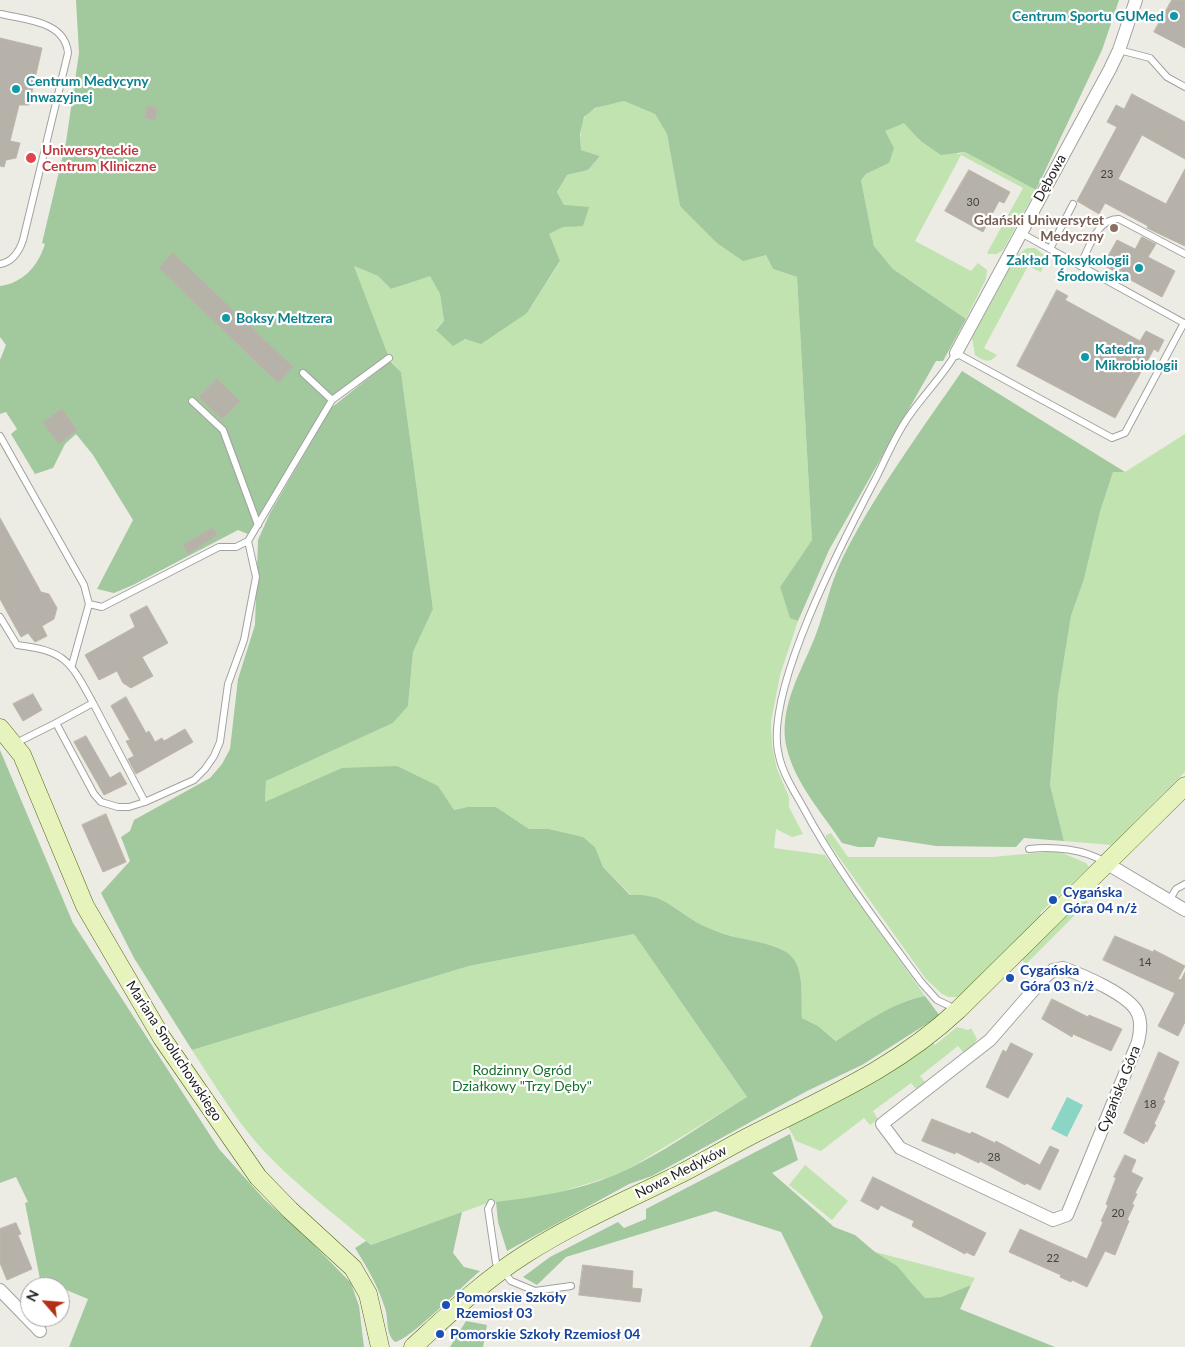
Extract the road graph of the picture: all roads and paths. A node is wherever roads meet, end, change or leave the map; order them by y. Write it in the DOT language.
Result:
graph roads {
  1 [pos="1136,0"];
  2 [pos="1,14"];
  3 [pos="1119,50"];
  4 [pos="1185,87"];
  5 [pos="1073,204"];
  6 [pos="1020,232"];
  7 [pos="1050,249"];
  8 [pos="1185,254"];
  9 [pos="0,264"];
  10 [pos="1080,266"];
  11 [pos="1185,322"];
  12 [pos="956,352"];
  13 [pos="388,358"];
  14 [pos="303,373"];
  15 [pos="332,400"];
  16 [pos="192,402"];
  17 [pos="0,436"];
  18 [pos="258,525"];
  19 [pos="248,542"];
  20 [pos="89,604"];
  21 [pos="0,617"];
  22 [pos="72,666"];
  23 [pos="93,703"];
  24 [pos="56,723"];
  25 [pos="0,728"];
  26 [pos="14,744"];
  27 [pos="1185,786"];
  28 [pos="145,802"];
  29 [pos="1029,848"];
  30 [pos="1106,863"];
  31 [pos="1185,884"];
  32 [pos="1169,901"];
  33 [pos="1185,910"];
  34 [pos="958,1010"];
  35 [pos="882,1124"];
  36 [pos="491,1203"];
  37 [pos="501,1270"];
  38 [pos="570,1286"];
  39 [pos="0,1290"];
  40 [pos="40,1331"];
  41 [pos="380,1347"];
  42 [pos="413,1347"];
  1 -- 3 [label="street, Dębowa"];
  2 -- 9 [label="lane"];
  3 -- 4 [label="lane"];
  3 -- 6 [label="street, Dębowa"];
  5 -- 7 [label="lane"];
  6 -- 7 [label="lane"];
  6 -- 12 [label="street, Dębowa"];
  7 -- 10 [label="lane"];
  8 -- 10 [label="lane"];
  10 -- 11 [label="lane"];
  11 -- 12 [label="lane"];
  12 -- 34 [label="lane"];
  13 -- 15 [label="lane"];
  14 -- 15 [label="lane"];
  15 -- 18 [label="lane"];
  16 -- 18 [label="lane"];
  17 -- 20 [label="lane"];
  18 -- 19 [label="lane"];
  19 -- 20 [label="lane"];
  19 -- 28 [label="lane"];
  20 -- 22 [label="lane"];
  21 -- 22 [label="lane"];
  22 -- 23 [label="lane"];
  23 -- 24 [label="lane"];
  23 -- 28 [label="lane"];
  24 -- 26 [label="lane"];
  24 -- 28 [label="lane"];
  25 -- 26 [label="street, Mariana Smoluchowskiego"];
  26 -- 41 [label="street, Mariana Smoluchowskiego"];
  27 -- 30 [label="street"];
  29 -- 30 [label="lane"];
  30 -- 32 [label="street"];
  30 -- 34 [label="street"];
  31 -- 32 [label="lane"];
  32 -- 33 [label="street"];
  34 -- 37 [label="street, Nowa Medyków"];
  35 -- 35 [label="street, Cygańska Góra"];
  36 -- 37 [label="lane"];
  37 -- 38 [label="lane"];
  37 -- 42 [label="street, Nowa Medyków"];
  39 -- 40 [label="street"];
}
